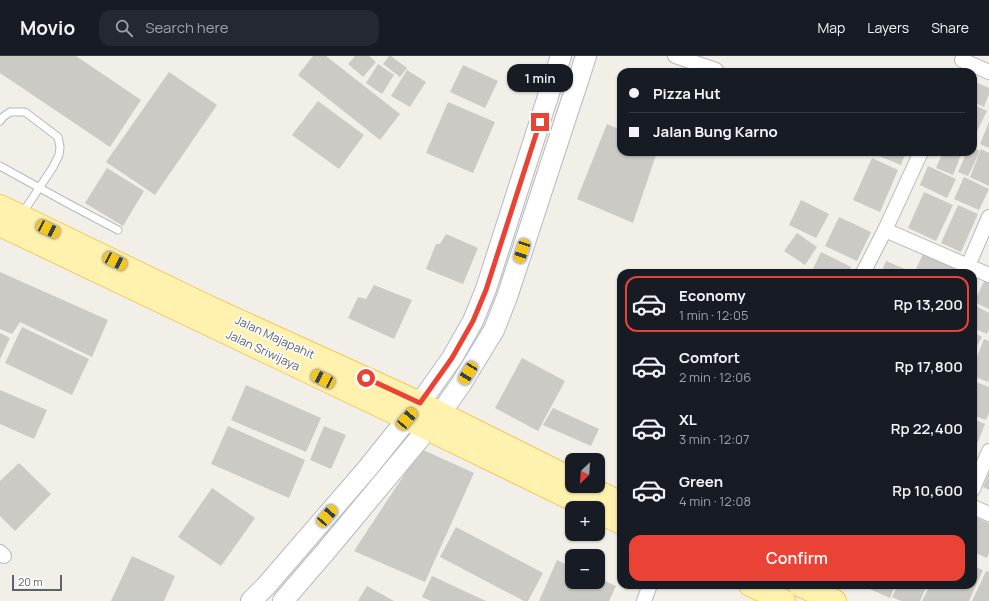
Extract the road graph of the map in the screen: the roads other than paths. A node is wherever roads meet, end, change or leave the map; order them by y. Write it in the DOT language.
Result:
graph roads {
  1 [pos="561,56"];
  2 [pos="586,56"];
  3 [pos="675,56"];
  4 [pos="961,63"];
  5 [pos="710,68"];
  6 [pos="977,68"];
  7 [pos="977,68"];
  8 [pos="989,72"];
  9 [pos="555,76"];
  10 [pos="577,84"];
  11 [pos="0,121"];
  12 [pos="918,156"];
  13 [pos="0,166"];
  14 [pos="40,188"];
  15 [pos="0,206"];
  16 [pos="21,216"];
  17 [pos="989,217"];
  18 [pos="0,225"];
  19 [pos="118,230"];
  20 [pos="885,230"];
  21 [pos="865,269"];
  22 [pos="967,269"];
  23 [pos="977,272"];
  24 [pos="989,275"];
  25 [pos="414,411"];
  26 [pos="434,421"];
  27 [pos="989,451"];
  28 [pos="565,475"];
  29 [pos="977,480"];
  30 [pos="601,493"];
  31 [pos="577,501"];
  32 [pos="617,501"];
  33 [pos="977,509"];
  34 [pos="989,514"];
  35 [pos="605,515"];
  36 [pos="617,521"];
  37 [pos="648,589"];
  38 [pos="758,589"];
  39 [pos="805,592"];
  40 [pos="251,601"];
  41 [pos="283,601"];
  42 [pos="644,601"];
  43 [pos="784,601"];
  44 [pos="835,601"];
  1 -- 9 [label="main road"];
  2 -- 10 [label="main road"];
  3 -- 5 [label="street"];
  4 -- 6 [label="street"];
  7 -- 8 [label="street"];
  9 -- 10 [label="main road"];
  9 -- 25 [label="main road"];
  10 -- 26 [label="main road"];
  11 -- 14 [label="lane"];
  12 -- 20 [label="street"];
  13 -- 14 [label="lane"];
  14 -- 16 [label="lane"];
  14 -- 19 [label="lane"];
  15 -- 16 [label="main road, Jalan Majapahit"];
  16 -- 25 [label="main road, Jalan Majapahit"];
  17 -- 22 [label="street"];
  18 -- 25 [label="main road, Jalan Sriwijaya"];
  20 -- 21 [label="street"];
  20 -- 22 [label="street"];
  23 -- 24 [label="street"];
  25 -- 26 [label="main road, Jalan Sriwijaya"];
  25 -- 40 [label="main road"];
  26 -- 28 [label="main road"];
  26 -- 31 [label="main road, Jalan Sriwijaya"];
  26 -- 41 [label="main road"];
  27 -- 29 [label="street"];
  30 -- 32 [label="main road"];
  33 -- 34 [label="street"];
  35 -- 36 [label="main road"];
  37 -- 42 [label="street"];
  38 -- 43 [label="main road"];
  39 -- 44 [label="main road"];
}
